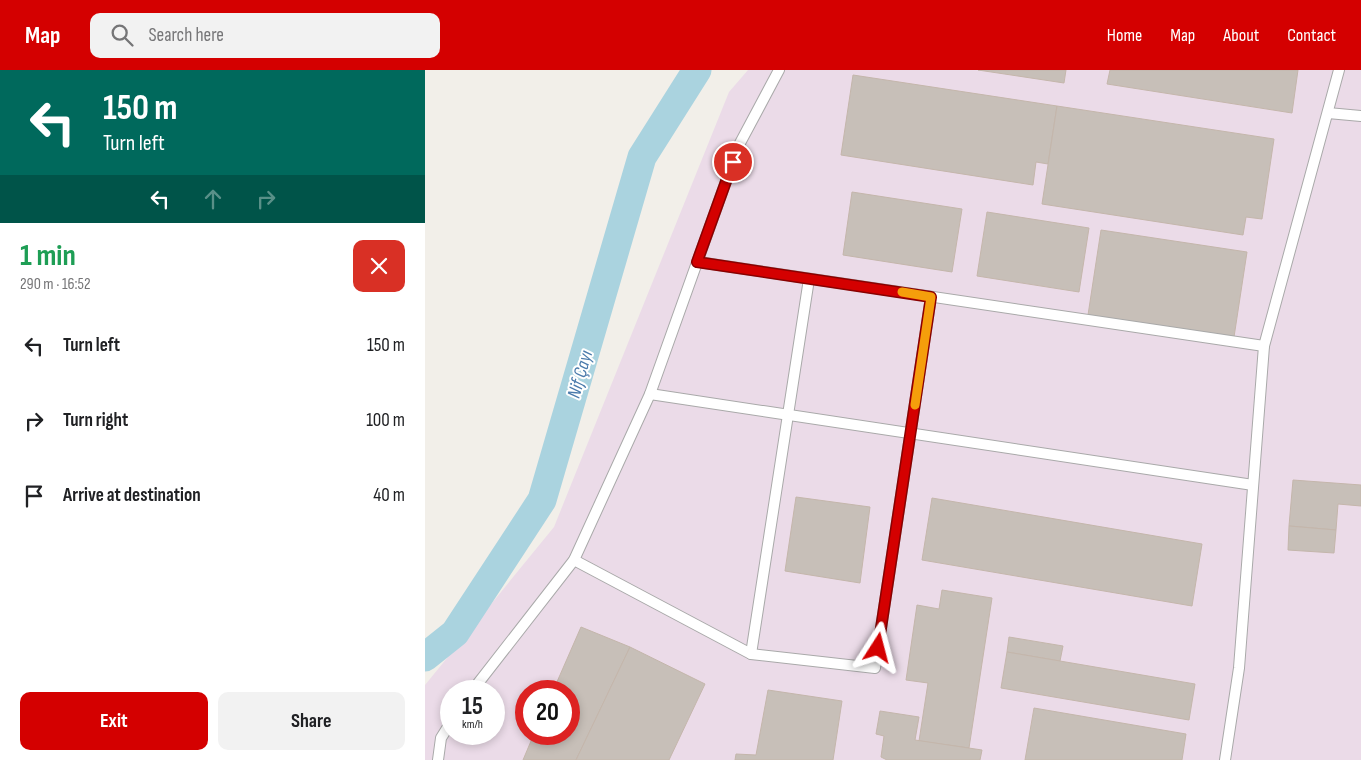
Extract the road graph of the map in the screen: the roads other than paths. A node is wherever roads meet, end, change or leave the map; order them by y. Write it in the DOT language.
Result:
graph roads {
  1 [pos="779,70"];
  2 [pos="1339,70"];
  3 [pos="1328,113"];
  4 [pos="1361,116"];
  5 [pos="697,262"];
  6 [pos="809,278"];
  7 [pos="931,297"];
  8 [pos="1263,346"];
  9 [pos="650,394"];
  10 [pos="788,416"];
  11 [pos="911,434"];
  12 [pos="1253,485"];
  13 [pos="574,560"];
  14 [pos="751,654"];
  15 [pos="481,680"];
  16 [pos="440,745"];
  17 [pos="439,760"];
  18 [pos="1225,760"];
  1 -- 5 [label="lane"];
  2 -- 3 [label="lane"];
  3 -- 4 [label="lane"];
  3 -- 8 [label="lane"];
  5 -- 6 [label="lane"];
  5 -- 9 [label="lane"];
  6 -- 7 [label="lane"];
  6 -- 10 [label="lane"];
  7 -- 8 [label="lane"];
  7 -- 11 [label="lane"];
  8 -- 12 [label="lane"];
  9 -- 10 [label="lane"];
  9 -- 13 [label="lane"];
  10 -- 11 [label="lane"];
  10 -- 14 [label="lane"];
  11 -- 12 [label="lane"];
  11 -- 14 [label="lane"];
  12 -- 18 [label="lane"];
  13 -- 14 [label="lane"];
  13 -- 15 [label="lane"];
  16 -- 17 [label="lane"];
}
